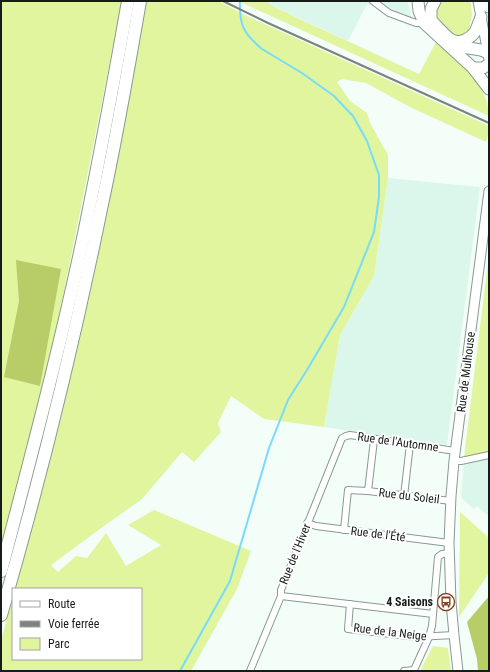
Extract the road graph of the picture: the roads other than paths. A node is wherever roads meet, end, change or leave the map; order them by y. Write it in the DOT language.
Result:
graph roads {
  1 [pos="128,1"];
  2 [pos="140,1"];
  3 [pos="373,1"];
  4 [pos="418,1"];
  5 [pos="434,1"];
  6 [pos="479,1"];
  7 [pos="489,7"];
  8 [pos="481,16"];
  9 [pos="428,21"];
  10 [pos="453,40"];
  11 [pos="489,59"];
  12 [pos="473,68"];
  13 [pos="489,89"];
  14 [pos="489,191"];
  15 [pos="342,438"];
  16 [pos="374,440"];
  17 [pos="410,444"];
  18 [pos="456,451"];
  19 [pos="489,455"];
  20 [pos="454,460"];
  21 [pos="368,491"];
  22 [pos="404,496"];
  23 [pos="451,501"];
  24 [pos="307,524"];
  25 [pos="344,530"];
  26 [pos="449,548"];
  27 [pos="1,571"];
  28 [pos="280,596"];
  29 [pos="350,604"];
  30 [pos="434,614"];
  31 [pos="1,615"];
  32 [pos="454,635"];
  33 [pos="429,637"];
  34 [pos="414,670"];
  35 [pos="250,671"];
  36 [pos="404,671"];
  37 [pos="458,671"];
  1 -- 27 [label="highway"];
  2 -- 31 [label="highway"];
  3 -- 9 [label="street"];
  4 -- 9 [label="highway"];
  5 -- 9 [label="highway"];
  6 -- 7 [label="highway"];
  6 -- 8 [label="main road"];
  8 -- 10 [label="highway"];
  8 -- 11 [label="main road"];
  9 -- 10 [label="highway"];
  9 -- 12 [label="highway"];
  10 -- 11 [label="highway"];
  11 -- 12 [label="highway"];
  12 -- 13 [label="highway"];
  14 -- 18 [label="main road, Rue de Mulhouse"];
  15 -- 16 [label="street, Rue de l'Automne"];
  15 -- 24 [label="street, Rue de l'Hiver"];
  16 -- 17 [label="street, Rue de l'Automne"];
  16 -- 21 [label="street"];
  17 -- 18 [label="street, Rue de l'Automne"];
  17 -- 22 [label="street"];
  18 -- 20 [label="main road, Rue de Mulhouse"];
  19 -- 20 [label="street"];
  20 -- 23 [label="main road, Rue de Mulhouse"];
  21 -- 22 [label="street, Rue du Soleil"];
  21 -- 25 [label="street, Rue du Soleil"];
  22 -- 23 [label="street, Rue du Soleil"];
  23 -- 26 [label="main road, Rue de Mulhouse"];
  24 -- 25 [label="street, Rue de l'Été"];
  24 -- 28 [label="street, Rue de l'Hiver"];
  25 -- 26 [label="street, Rue de l'Été"];
  26 -- 30 [label="street"];
  26 -- 32 [label="main road, Rue de Mulhouse"];
  28 -- 29 [label="street"];
  28 -- 35 [label="street, Rue de l'Hiver"];
  29 -- 30 [label="street"];
  29 -- 33 [label="street, Rue de la Neige"];
  30 -- 33 [label="street"];
  32 -- 33 [label="street, Rue de la Neige"];
  32 -- 37 [label="main road, Rue de Mulhouse"];
  33 -- 34 [label="street"];
  34 -- 36 [label="street"];
}
